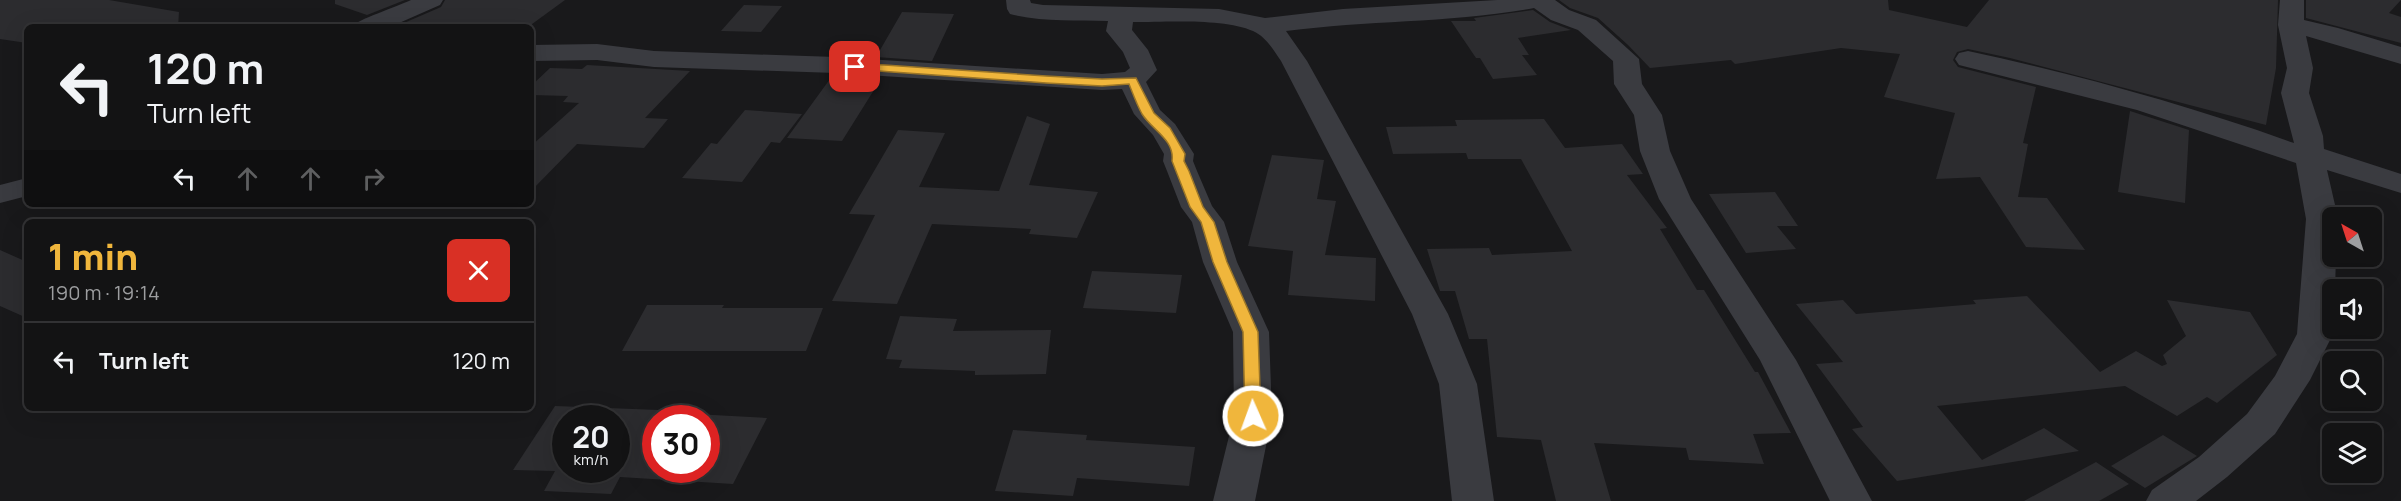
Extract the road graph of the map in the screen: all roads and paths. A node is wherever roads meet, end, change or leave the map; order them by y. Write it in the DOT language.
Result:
graph roads {
  1 [pos="431,0"];
  2 [pos="1018,0"];
  3 [pos="1538,0"];
  4 [pos="2292,13"];
  5 [pos="1122,14"];
  6 [pos="374,24"];
  7 [pos="1263,26"];
  8 [pos="534,52"];
  9 [pos="2401,56"];
  10 [pos="1968,59"];
  11 [pos="1132,80"];
  12 [pos="2310,156"];
  13 [pos="2401,184"];
  14 [pos="24,188"];
  15 [pos="0,194"];
  16 [pos="1234,501"];
  17 [pos="1473,501"];
  18 [pos="1851,501"];
  19 [pos="2167,501"];
  1 -- 6 [label="street"];
  2 -- 5 [label="street"];
  3 -- 7 [label="street"];
  3 -- 18 [label="street"];
  4 -- 9 [label="street"];
  4 -- 12 [label="street"];
  5 -- 7 [label="street"];
  5 -- 11 [label="street"];
  7 -- 17 [label="street"];
  8 -- 11 [label="street"];
  10 -- 12 [label="street"];
  11 -- 16 [label="street"];
  12 -- 13 [label="street"];
  12 -- 19 [label="street"];
  14 -- 15 [label="street"];
}
